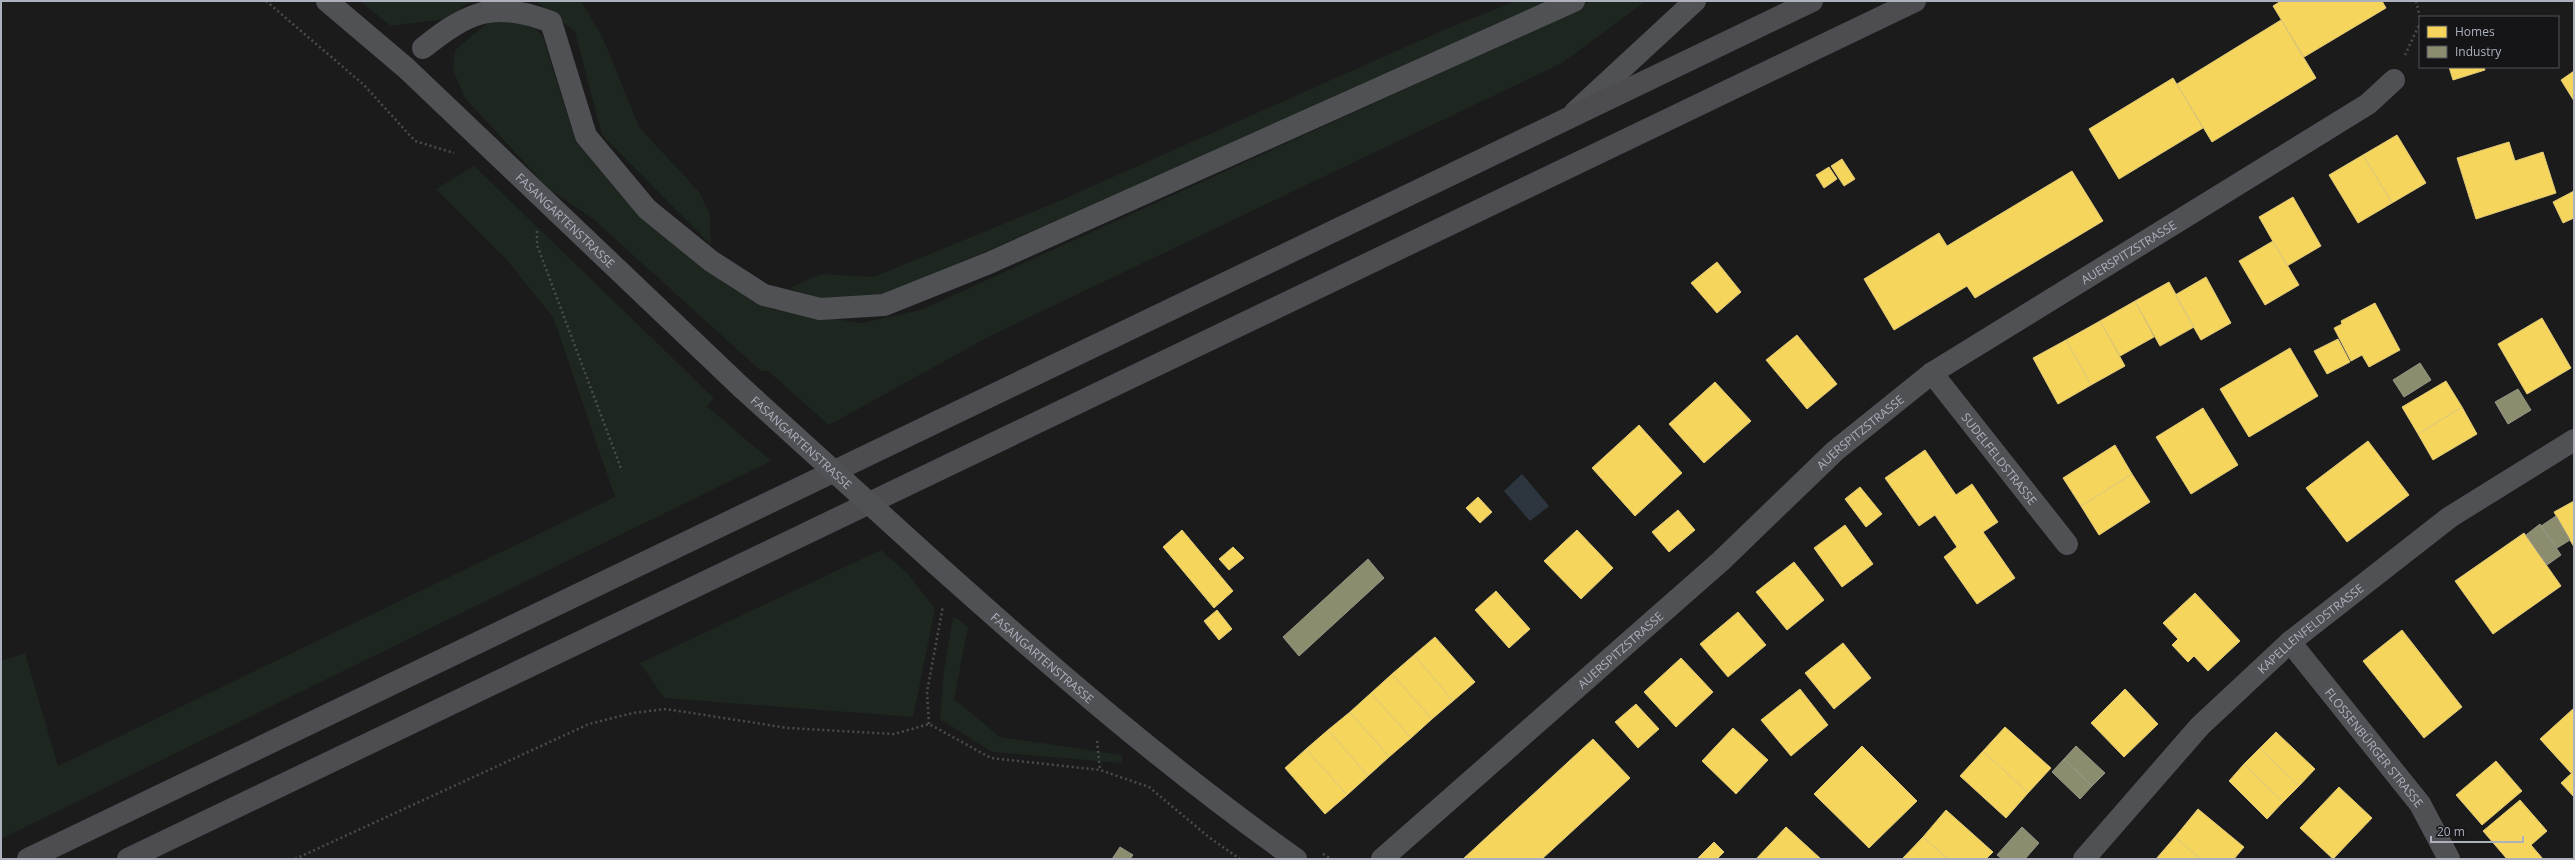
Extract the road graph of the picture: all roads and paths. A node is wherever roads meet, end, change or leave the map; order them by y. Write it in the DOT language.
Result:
graph roads {
  1 [pos="266,1"];
  2 [pos="327,1"];
  3 [pos="1574,1"];
  4 [pos="1695,1"];
  5 [pos="1812,1"];
  6 [pos="1915,1"];
  7 [pos="2416,1"];
  8 [pos="2420,16"];
  9 [pos="2419,25"];
  10 [pos="423,48"];
  11 [pos="2394,80"];
  12 [pos="1570,117"];
  13 [pos="415,141"];
  14 [pos="537,245"];
  15 [pos="1932,373"];
  16 [pos="2574,440"];
  17 [pos="622,471"];
  18 [pos="2067,544"];
  19 [pos="944,600"];
  20 [pos="2290,642"];
  21 [pos="929,724"];
  22 [pos="1097,741"];
  23 [pos="1100,770"];
  24 [pos="28,859"];
  25 [pos="128,859"];
  26 [pos="295,859"];
  27 [pos="1240,859"];
  28 [pos="1296,859"];
  29 [pos="1382,859"];
  30 [pos="2084,859"];
  31 [pos="2449,859"];
  1 -- 13 [label="path"];
  2 -- 28 [label="street, FASANGARTENSTRASSE, bridge"];
  3 -- 10 [label="street"];
  4 -- 12 [label="street"];
  5 -- 12 [label="highway"];
  6 -- 25 [label="highway"];
  7 -- 8 [label="path"];
  9 -- 11 [label="path"];
  11 -- 15 [label="street, AUERSPITZSTRASSE"];
  12 -- 24 [label="highway"];
  14 -- 17 [label="path"];
  15 -- 18 [label="street, SUDELFELDSTRASSE"];
  15 -- 29 [label="street, AUERSPITZSTRASSE"];
  16 -- 20 [label="street, KAPELLENFELDSTRASSE"];
  19 -- 21 [label="path"];
  20 -- 30 [label="street, KAPELLENFELDSTRASSE"];
  20 -- 31 [label="street, FLOSSENBÜRGER STRASSE"];
  21 -- 23 [label="path"];
  21 -- 26 [label="path"];
  22 -- 23 [label="path"];
  23 -- 27 [label="path"];
}
